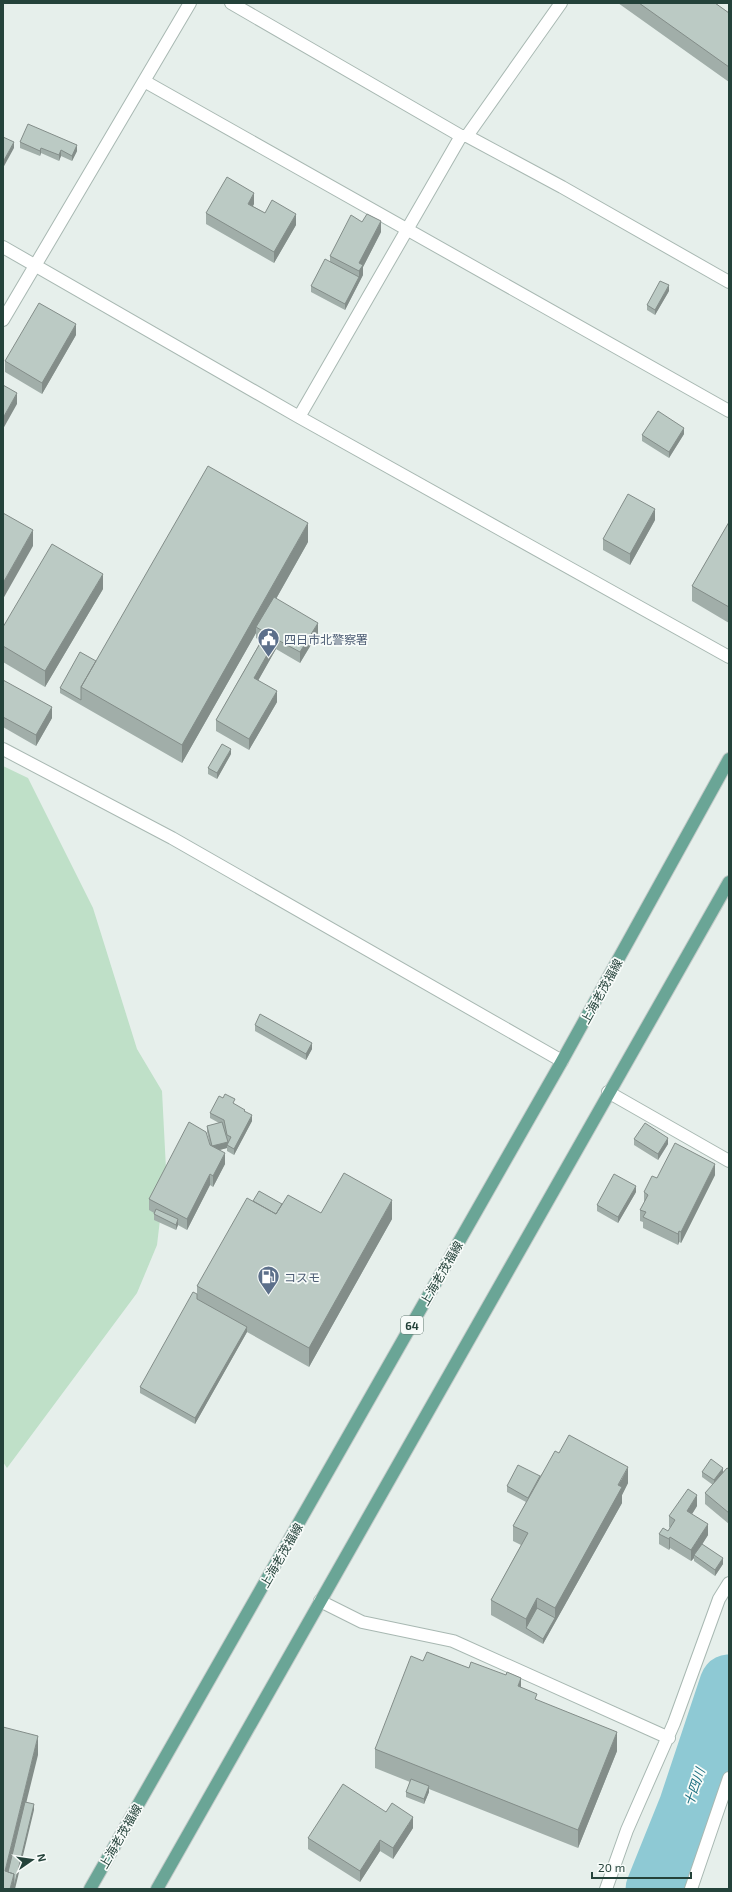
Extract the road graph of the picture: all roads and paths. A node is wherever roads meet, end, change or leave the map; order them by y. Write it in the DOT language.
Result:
graph roads {
  1 [pos="190,3"];
  2 [pos="231,3"];
  3 [pos="561,3"];
  4 [pos="144,81"];
  5 [pos="464,136"];
  6 [pos="408,229"];
  7 [pos="3,247"];
  8 [pos="35,265"];
  9 [pos="729,282"];
  10 [pos="3,320"];
  11 [pos="729,411"];
  12 [pos="299,417"];
  13 [pos="729,657"];
  14 [pos="3,749"];
  15 [pos="729,759"];
  16 [pos="729,882"];
  17 [pos="562,1061"];
  18 [pos="608,1092"];
  19 [pos="729,1161"];
  20 [pos="729,1583"];
  21 [pos="320,1601"];
  22 [pos="669,1738"];
  23 [pos="729,1778"];
  24 [pos="90,1889"];
  25 [pos="157,1889"];
  26 [pos="606,1889"];
  27 [pos="691,1889"];
  1 -- 4 [label="street"];
  2 -- 5 [label="street"];
  3 -- 5 [label="street"];
  4 -- 6 [label="street"];
  4 -- 8 [label="street"];
  5 -- 6 [label="street"];
  5 -- 9 [label="street"];
  6 -- 11 [label="street"];
  6 -- 12 [label="street"];
  7 -- 8 [label="street"];
  8 -- 10 [label="street"];
  8 -- 12 [label="street"];
  12 -- 13 [label="street"];
  14 -- 17 [label="street"];
  15 -- 17 [label="main road, 上海老茂福線 / 64"];
  16 -- 18 [label="main road"];
  17 -- 24 [label="main road, 上海老茂福線 / 64"];
  18 -- 19 [label="street"];
  18 -- 21 [label="main road"];
  20 -- 22 [label="street"];
  21 -- 22 [label="street"];
  21 -- 25 [label="main road"];
  22 -- 26 [label="street"];
  23 -- 27 [label="street"];
}
